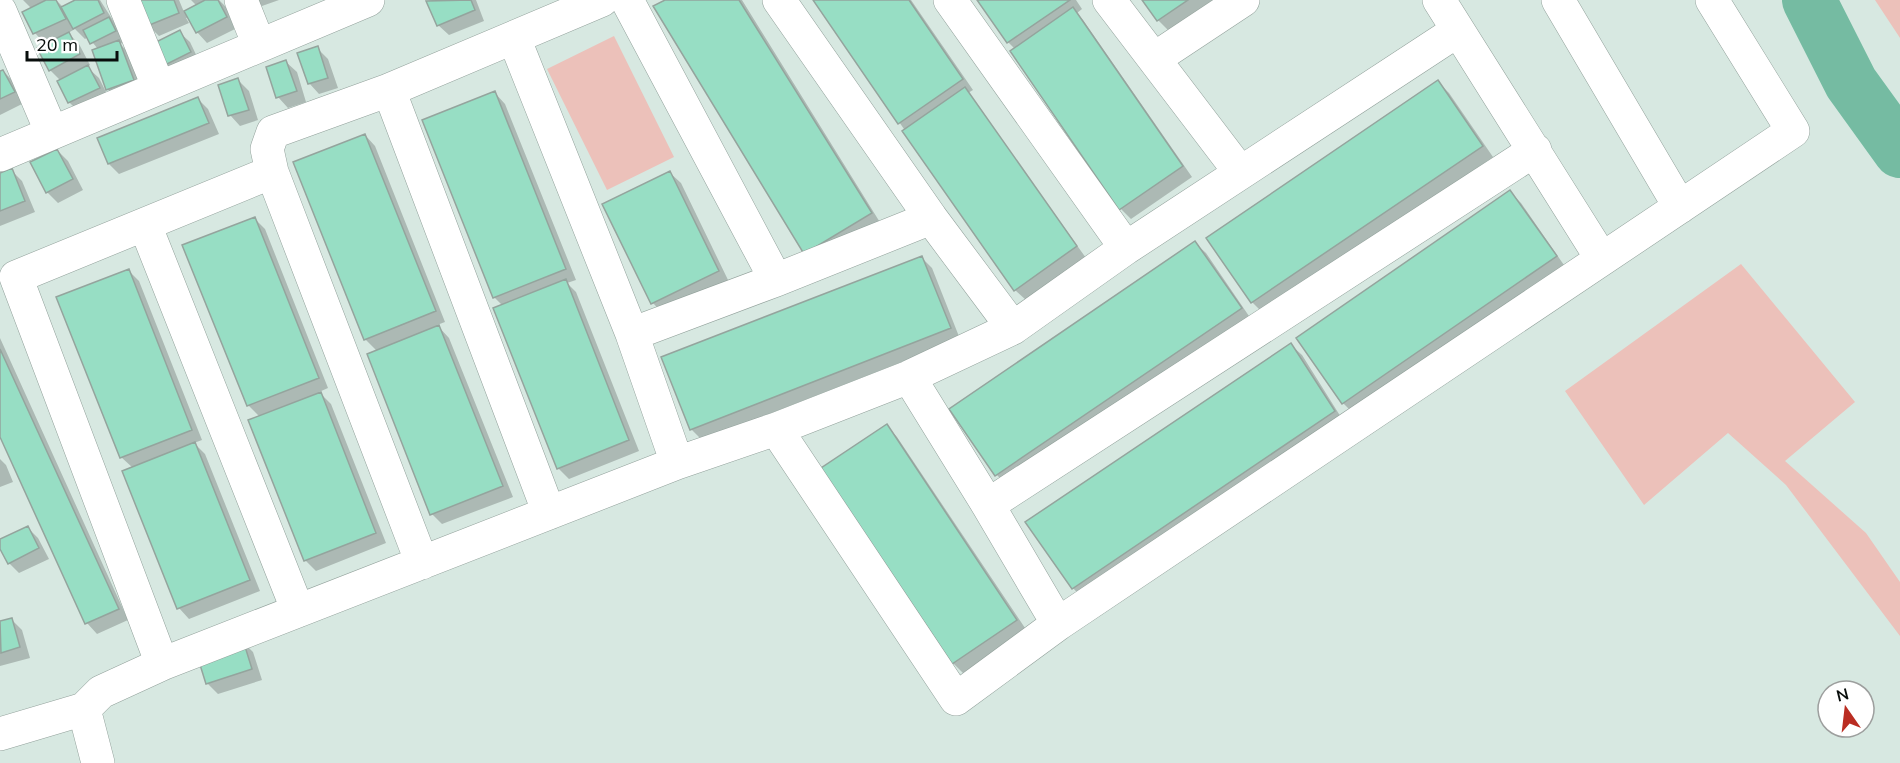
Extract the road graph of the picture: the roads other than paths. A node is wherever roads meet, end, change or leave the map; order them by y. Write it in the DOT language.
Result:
graph roads {
  1 [pos="123,0"];
  2 [pos="241,0"];
  3 [pos="602,0"];
  4 [pos="627,0"];
  5 [pos="778,0"];
  6 [pos="950,0"];
  7 [pos="1109,0"];
  8 [pos="1243,0"];
  9 [pos="1439,0"];
  10 [pos="1558,0"];
  11 [pos="1712,0"];
  12 [pos="361,1"];
  13 [pos="0,12"];
  14 [pos="1457,31"];
  15 [pos="514,38"];
  16 [pos="259,45"];
  17 [pos="1154,59"];
  18 [pos="159,88"];
  19 [pos="389,90"];
  20 [pos="52,133"];
  21 [pos="1535,150"];
  22 [pos="0,155"];
  23 [pos="272,172"];
  24 [pos="1240,172"];
  25 [pos="1680,207"];
  26 [pos="931,218"];
  27 [pos="145,225"];
  28 [pos="1126,248"];
  29 [pos="1602,260"];
  30 [pos="776,280"];
  31 [pos="1013,328"];
  32 [pos="632,334"];
  33 [pos="909,377"];
  34 [pos="776,429"];
  35 [pos="677,463"];
  36 [pos="988,505"];
  37 [pos="549,513"];
  38 [pos="422,563"];
  39 [pos="298,611"];
  40 [pos="1058,624"];
  41 [pos="162,664"];
  42 [pos="84,709"];
  43 [pos="0,734"];
  44 [pos="98,763"];
  1 -- 18 [label="street"];
  2 -- 16 [label="street"];
  3 -- 15 [label="street"];
  4 -- 30 [label="street"];
  5 -- 26 [label="street"];
  6 -- 28 [label="street"];
  7 -- 17 [label="street"];
  8 -- 17 [label="street"];
  9 -- 14 [label="street"];
  10 -- 25 [label="street"];
  11 -- 25 [label="street"];
  12 -- 16 [label="street"];
  13 -- 20 [label="street"];
  14 -- 21 [label="street"];
  14 -- 24 [label="street"];
  15 -- 19 [label="street"];
  15 -- 32 [label="street"];
  16 -- 18 [label="street"];
  17 -- 24 [label="street"];
  18 -- 20 [label="street"];
  19 -- 23 [label="street"];
  19 -- 37 [label="street"];
  20 -- 22 [label="street"];
  21 -- 29 [label="street"];
  21 -- 36 [label="street"];
  23 -- 27 [label="street"];
  23 -- 38 [label="street"];
  24 -- 28 [label="street"];
  25 -- 29 [label="street"];
  26 -- 30 [label="street"];
  26 -- 31 [label="street"];
  27 -- 39 [label="street"];
  27 -- 41 [label="street"];
  28 -- 31 [label="street"];
  29 -- 40 [label="street"];
  30 -- 32 [label="street"];
  31 -- 33 [label="street"];
  32 -- 35 [label="street"];
  33 -- 34 [label="street"];
  33 -- 36 [label="street"];
  34 -- 35 [label="street"];
  34 -- 40 [label="street"];
  35 -- 37 [label="street"];
  36 -- 40 [label="street"];
  37 -- 38 [label="street"];
  38 -- 39 [label="street"];
  39 -- 41 [label="street"];
  41 -- 42 [label="street"];
  42 -- 43 [label="street"];
  42 -- 44 [label="street"];
}
